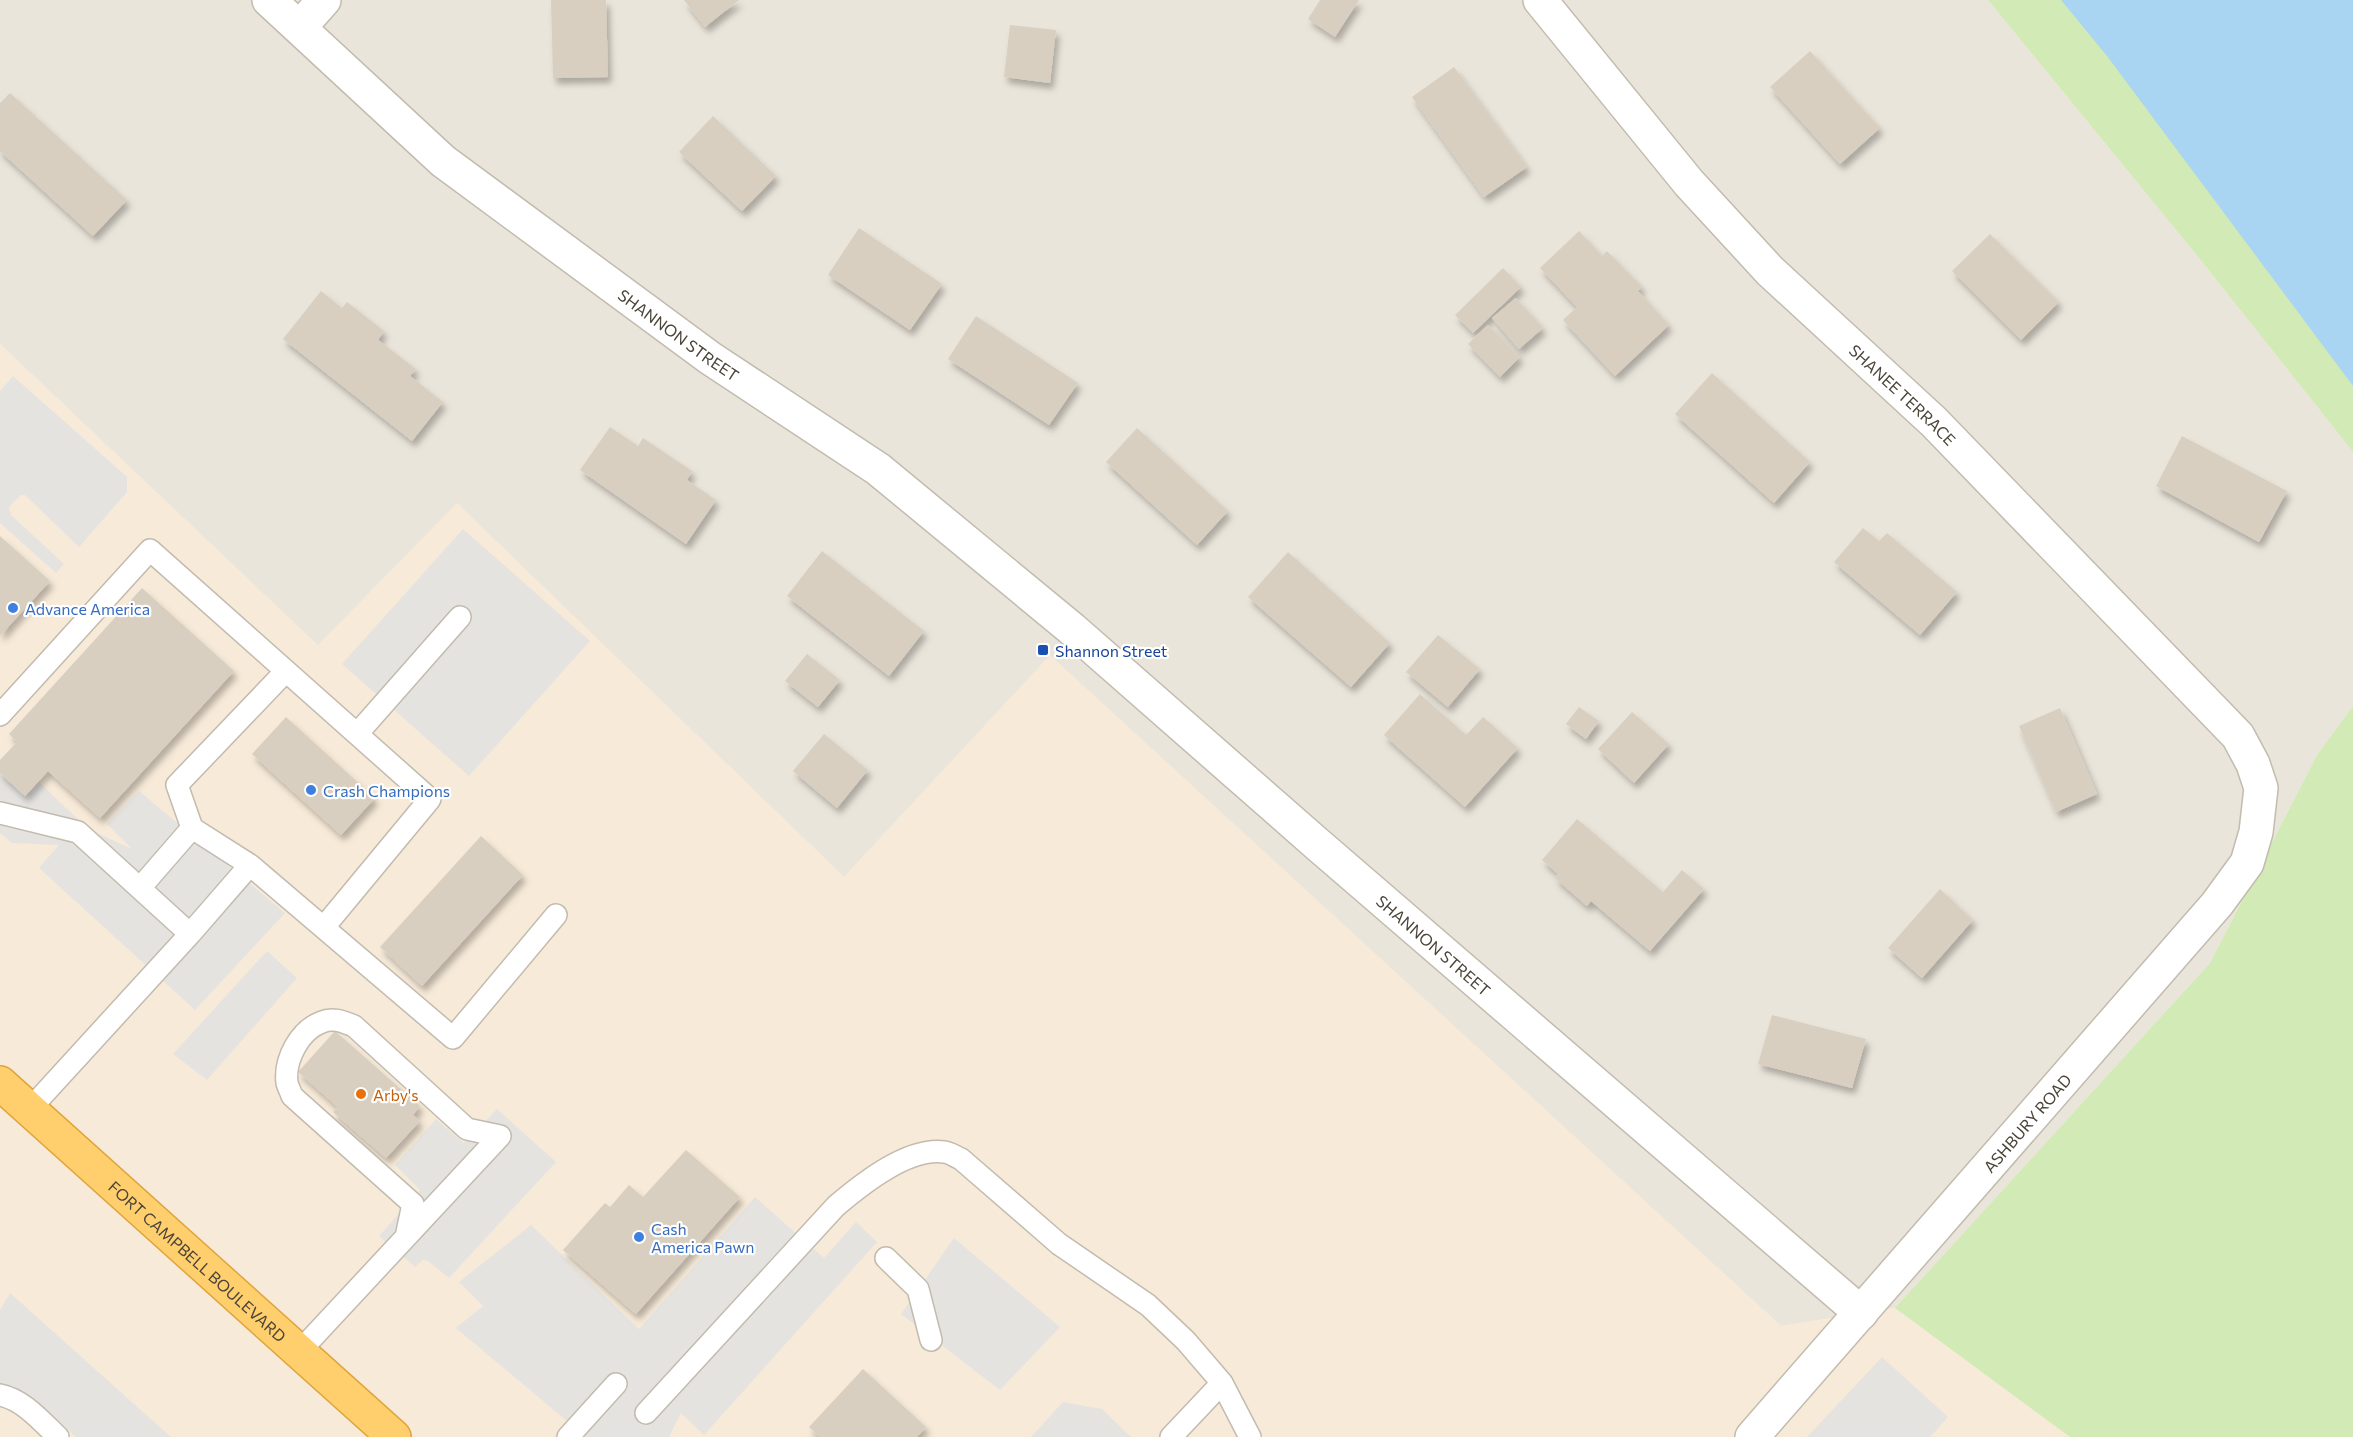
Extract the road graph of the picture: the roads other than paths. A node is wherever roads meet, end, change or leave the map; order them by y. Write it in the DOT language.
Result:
graph roads {
  1 [pos="269,0"];
  2 [pos="324,0"];
  3 [pos="1540,0"];
  4 [pos="300,27"];
  5 [pos="460,617"];
  6 [pos="286,670"];
  7 [pos="0,715"];
  8 [pos="357,734"];
  9 [pos="2261,788"];
  10 [pos="0,813"];
  11 [pos="192,828"];
  12 [pos="250,865"];
  13 [pos="140,888"];
  14 [pos="556,915"];
  15 [pos="324,927"];
  16 [pos="190,934"];
  17 [pos="0,1083"];
  18 [pos="30,1109"];
  19 [pos="406,1237"];
  20 [pos="886,1258"];
  21 [pos="1861,1313"];
  22 [pos="932,1340"];
  23 [pos="299,1352"];
  24 [pos="1222,1383"];
  25 [pos="616,1384"];
  26 [pos="0,1395"];
  27 [pos="646,1413"];
  28 [pos="58,1437"];
  29 [pos="394,1437"];
  30 [pos="568,1437"];
  31 [pos="1171,1437"];
  32 [pos="1250,1437"];
  33 [pos="1752,1437"];
  1 -- 4 [label="street, SHANNON STREET"];
  2 -- 4 [label="street"];
  3 -- 9 [label="street, SHANEE TERRACE"];
  4 -- 21 [label="street, SHANNON STREET"];
  5 -- 8 [label="lane"];
  6 -- 7 [label="lane"];
  6 -- 8 [label="lane"];
  6 -- 11 [label="lane"];
  8 -- 15 [label="lane"];
  9 -- 21 [label="street, ASHBURY ROAD"];
  10 -- 13 [label="lane"];
  11 -- 12 [label="lane"];
  11 -- 13 [label="lane"];
  12 -- 15 [label="lane"];
  12 -- 16 [label="lane"];
  13 -- 16 [label="lane"];
  14 -- 15 [label="lane"];
  16 -- 18 [label="lane"];
  17 -- 18 [label="highway, FORT CAMPBELL BOULEVARD"];
  18 -- 23 [label="highway, FORT CAMPBELL BOULEVARD"];
  19 -- 19 [label="lane"];
  19 -- 23 [label="lane"];
  20 -- 22 [label="lane"];
  21 -- 33 [label="street, ASHBURY ROAD"];
  23 -- 29 [label="highway, FORT CAMPBELL BOULEVARD"];
  24 -- 27 [label="lane"];
  24 -- 31 [label="lane"];
  24 -- 32 [label="lane"];
  25 -- 30 [label="lane"];
  26 -- 28 [label="lane"];
}
